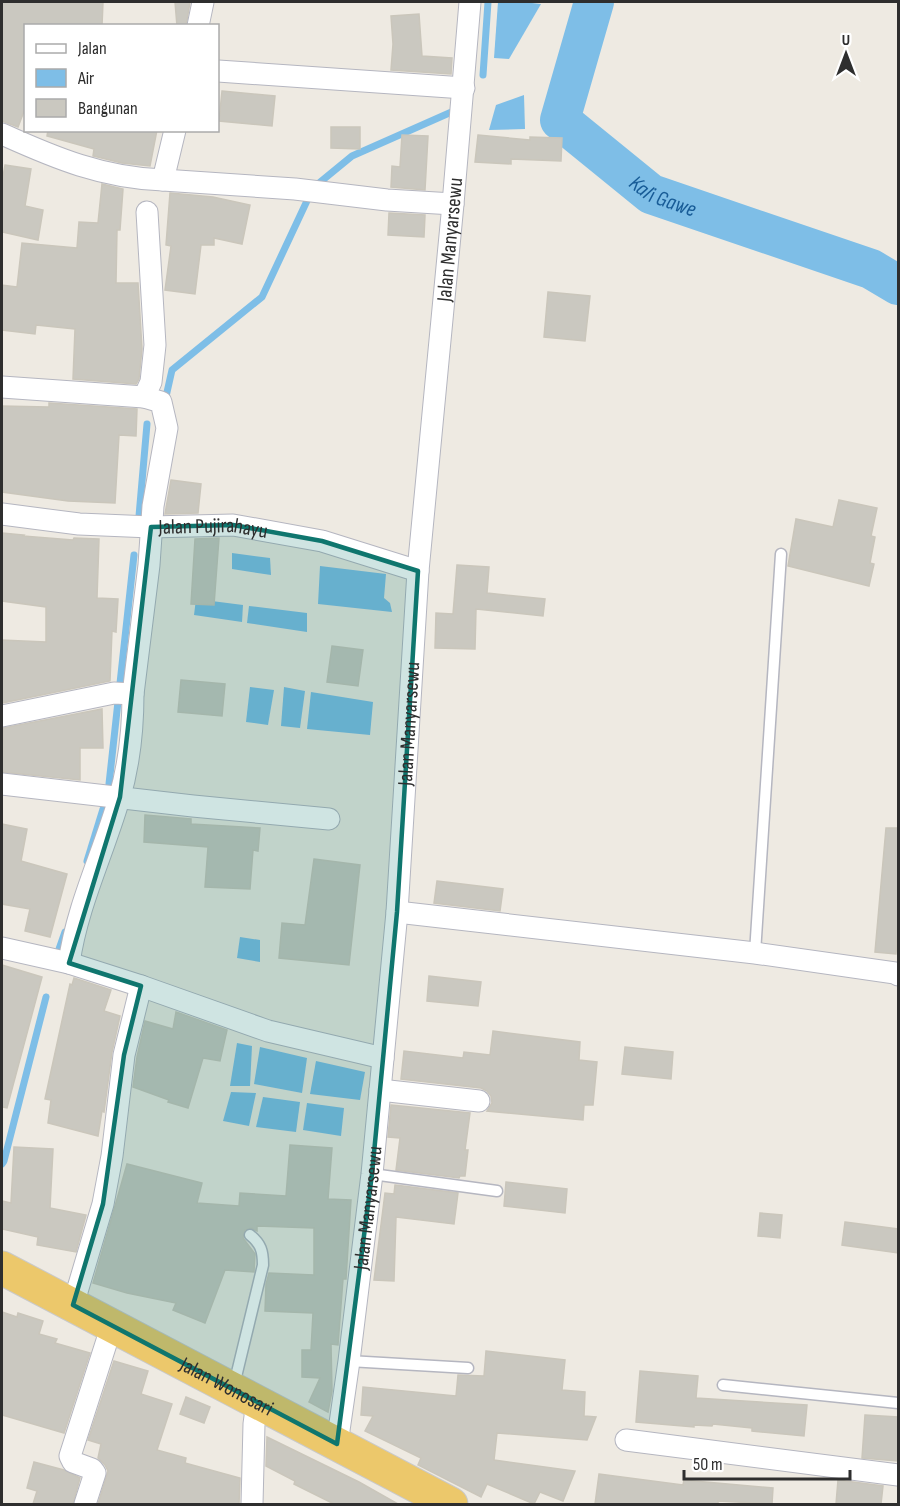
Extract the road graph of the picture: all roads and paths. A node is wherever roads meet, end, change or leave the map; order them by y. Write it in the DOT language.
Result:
graph roads {
  1 [pos="203,2"];
  2 [pos="470,2"];
  3 [pos="198,24"];
  4 [pos="219,70"];
  5 [pos="464,88"];
  6 [pos="175,132"];
  7 [pos="2,134"];
  8 [pos="163,180"];
  9 [pos="453,204"];
  10 [pos="147,212"];
  11 [pos="2,387"];
  12 [pos="144,397"];
  13 [pos="2,514"];
  14 [pos="151,527"];
  15 [pos="781,554"];
  16 [pos="418,571"];
  17 [pos="125,693"];
  18 [pos="2,716"];
  19 [pos="2,784"];
  20 [pos="120,797"];
  21 [pos="329,819"];
  22 [pos="397,912"];
  23 [pos="2,948"];
  24 [pos="755,953"];
  25 [pos="59,961"];
  26 [pos="898,975"];
  27 [pos="141,986"];
  28 [pos="382,1058"];
  29 [pos="380,1090"];
  30 [pos="479,1101"];
  31 [pos="372,1174"];
  32 [pos="497,1191"];
  33 [pos="250,1235"];
  34 [pos="2,1268"];
  35 [pos="73,1305"];
  36 [pos="112,1326"];
  37 [pos="350,1361"];
  38 [pos="468,1368"];
  39 [pos="723,1385"];
  40 [pos="245,1396"];
  41 [pos="898,1403"];
  42 [pos="626,1440"];
  43 [pos="337,1444"];
  44 [pos="898,1475"];
  45 [pos="85,1504"];
  46 [pos="252,1504"];
  47 [pos="451,1504"];
  1 -- 3 [label="street"];
  2 -- 5 [label="street, Jalan Manyarsewu"];
  4 -- 5 [label="street"];
  5 -- 9 [label="street, Jalan Manyarsewu"];
  6 -- 8 [label="street"];
  7 -- 8 [label="street"];
  8 -- 9 [label="street"];
  9 -- 16 [label="street, Jalan Manyarsewu"];
  10 -- 12 [label="street"];
  11 -- 12 [label="street"];
  12 -- 14 [label="street"];
  13 -- 14 [label="street, Jalan Pujirahayu"];
  14 -- 16 [label="street, Jalan Pujirahayu"];
  14 -- 17 [label="street"];
  15 -- 24 [label="lane"];
  16 -- 22 [label="street, Jalan Manyarsewu"];
  17 -- 18 [label="street"];
  17 -- 20 [label="street"];
  19 -- 20 [label="street"];
  20 -- 21 [label="street"];
  20 -- 25 [label="street"];
  22 -- 24 [label="street"];
  22 -- 28 [label="street, Jalan Manyarsewu"];
  23 -- 25 [label="street"];
  24 -- 26 [label="street"];
  25 -- 27 [label="street"];
  27 -- 28 [label="street"];
  27 -- 35 [label="street"];
  28 -- 29 [label="street, Jalan Manyarsewu"];
  29 -- 30 [label="street"];
  29 -- 31 [label="street, Jalan Manyarsewu"];
  31 -- 32 [label="lane"];
  31 -- 37 [label="street, Jalan Manyarsewu"];
  33 -- 40 [label="lane"];
  34 -- 35 [label="highway, Jalan Wonosari"];
  35 -- 36 [label="highway, Jalan Wonosari"];
  36 -- 40 [label="highway, Jalan Wonosari"];
  36 -- 45 [label="street"];
  37 -- 38 [label="lane"];
  37 -- 43 [label="street, Jalan Manyarsewu"];
  39 -- 41 [label="lane"];
  40 -- 43 [label="highway, Jalan Wonosari"];
  40 -- 46 [label="street"];
  42 -- 44 [label="street"];
  43 -- 47 [label="highway, Jalan Wonosari"];
}
